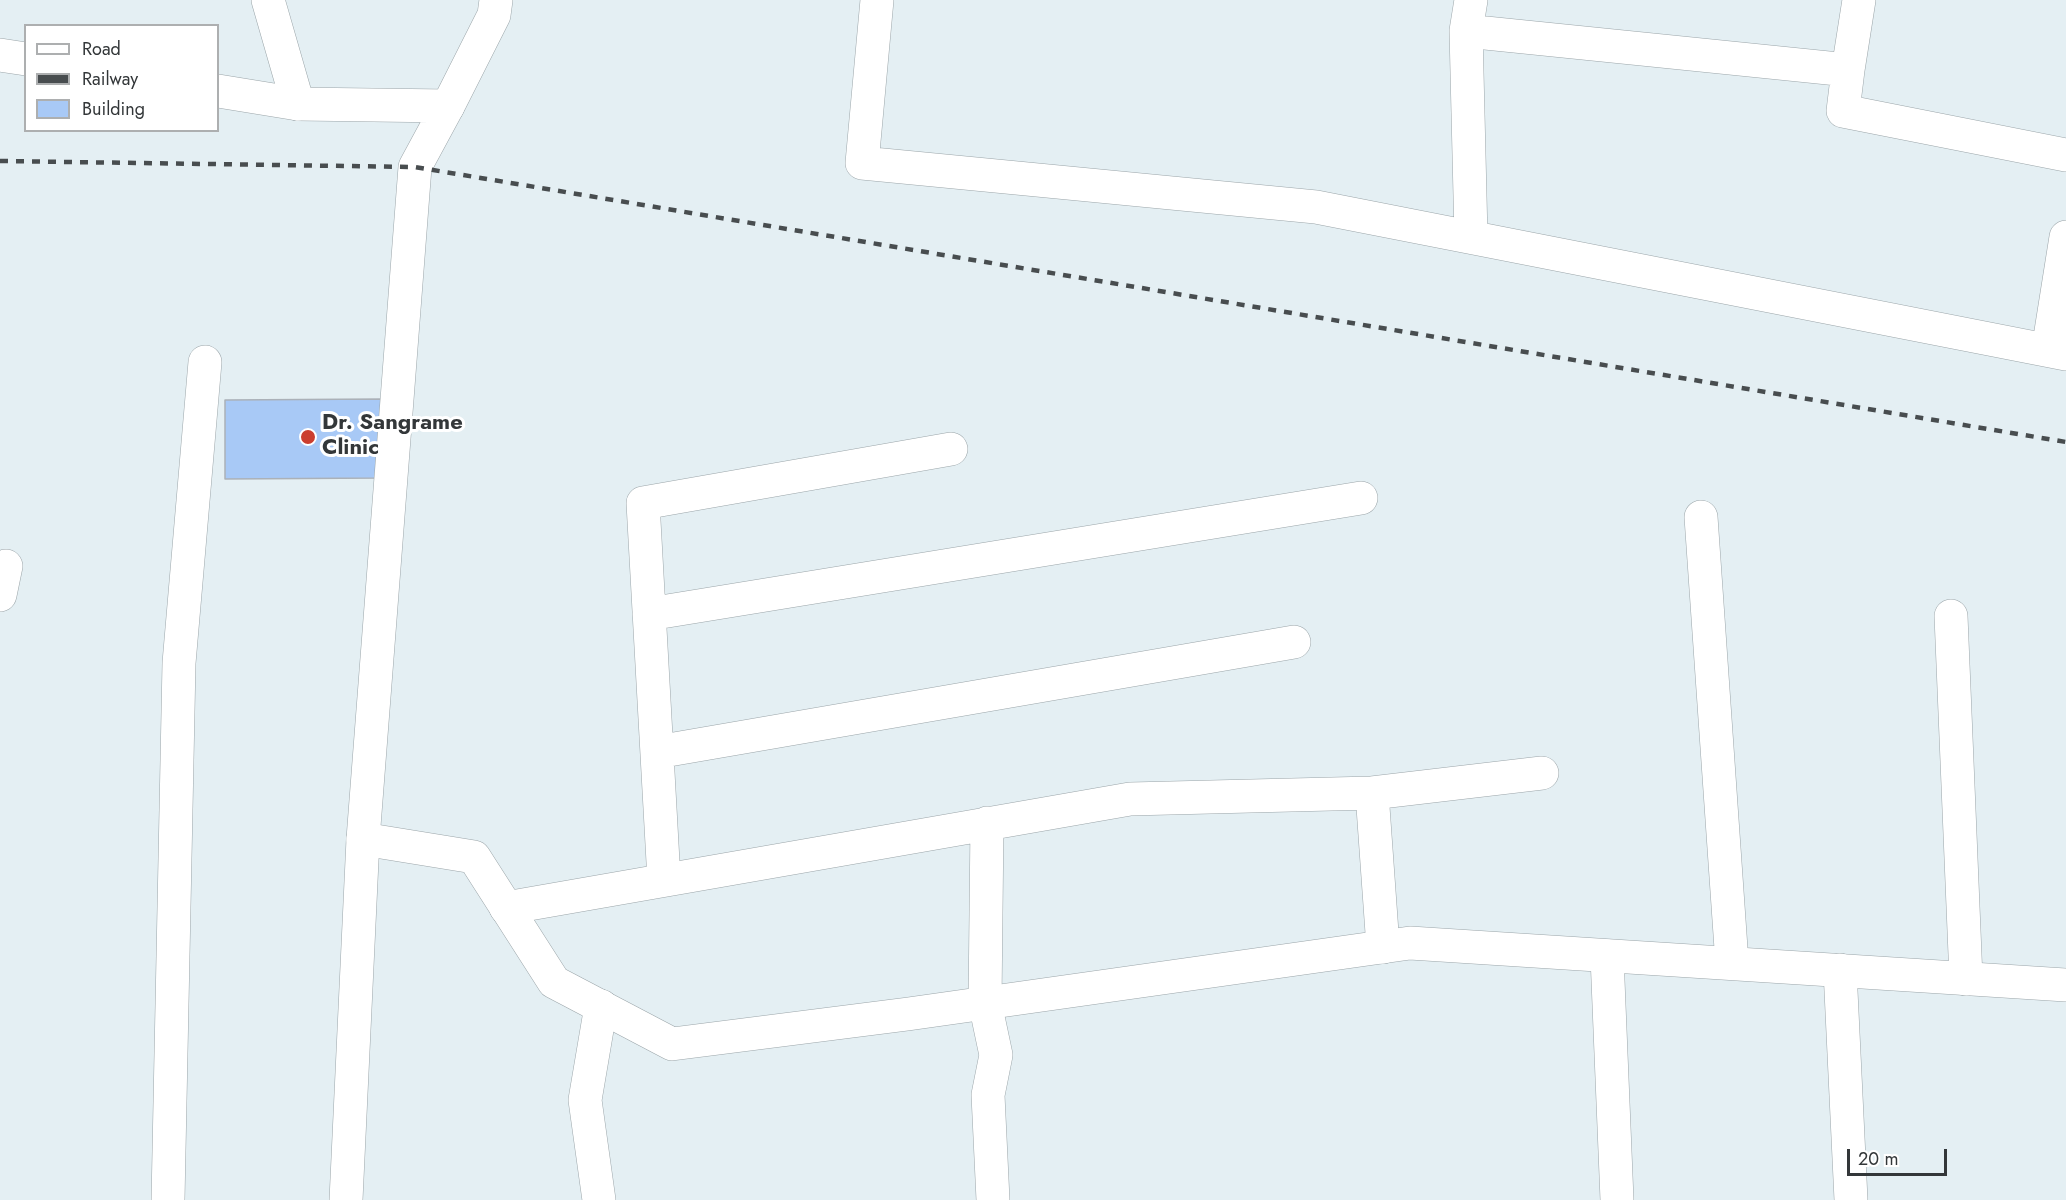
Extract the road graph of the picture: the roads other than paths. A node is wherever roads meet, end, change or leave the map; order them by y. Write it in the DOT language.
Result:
graph roads {
  1 [pos="268,0"];
  2 [pos="496,0"];
  3 [pos="877,0"];
  4 [pos="1859,0"];
  5 [pos="1468,16"];
  6 [pos="0,55"];
  7 [pos="24,59"];
  8 [pos="1848,70"];
  9 [pos="219,91"];
  10 [pos="298,104"];
  11 [pos="448,106"];
  12 [pos="2066,155"];
  13 [pos="1471,237"];
  14 [pos="2066,237"];
  15 [pos="2057,352"];
  16 [pos="205,362"];
  17 [pos="951,449"];
  18 [pos="1361,498"];
  19 [pos="1701,517"];
  20 [pos="649,614"];
  21 [pos="1951,616"];
  22 [pos="1294,642"];
  23 [pos="657,752"];
  24 [pos="1542,773"];
  25 [pos="1372,793"];
  26 [pos="987,823"];
  27 [pos="363,839"];
  28 [pos="664,880"];
  29 [pos="506,908"];
  30 [pos="1383,947"];
  31 [pos="1607,956"];
  32 [pos="1732,963"];
  33 [pos="1840,970"];
  34 [pos="1966,979"];
  35 [pos="2066,985"];
  36 [pos="985,1003"];
  37 [pos="601,1006"];
  38 [pos="168,1200"];
  39 [pos="346,1200"];
  40 [pos="599,1200"];
  41 [pos="993,1200"];
  42 [pos="1617,1200"];
  43 [pos="1851,1200"];
  1 -- 10 [label="street"];
  2 -- 11 [label="street"];
  3 -- 13 [label="street"];
  4 -- 8 [label="street"];
  5 -- 8 [label="street"];
  5 -- 13 [label="street"];
  6 -- 7 [label="street"];
  8 -- 12 [label="street"];
  9 -- 10 [label="street"];
  10 -- 11 [label="street"];
  11 -- 27 [label="street"];
  13 -- 15 [label="street"];
  14 -- 15 [label="street"];
  16 -- 38 [label="street"];
  17 -- 20 [label="street"];
  18 -- 20 [label="street"];
  19 -- 32 [label="street"];
  20 -- 23 [label="street"];
  21 -- 34 [label="street"];
  22 -- 23 [label="street"];
  23 -- 28 [label="street"];
  24 -- 25 [label="street"];
  25 -- 26 [label="street"];
  25 -- 30 [label="street"];
  26 -- 28 [label="street"];
  26 -- 36 [label="street"];
  27 -- 29 [label="street"];
  27 -- 39 [label="street"];
  28 -- 29 [label="street"];
  29 -- 37 [label="street"];
  30 -- 31 [label="street"];
  30 -- 36 [label="street"];
  31 -- 32 [label="street"];
  31 -- 42 [label="street"];
  32 -- 33 [label="street"];
  33 -- 34 [label="street"];
  33 -- 43 [label="street"];
  34 -- 35 [label="street"];
  36 -- 37 [label="street"];
  36 -- 41 [label="street"];
  37 -- 40 [label="street"];
}
